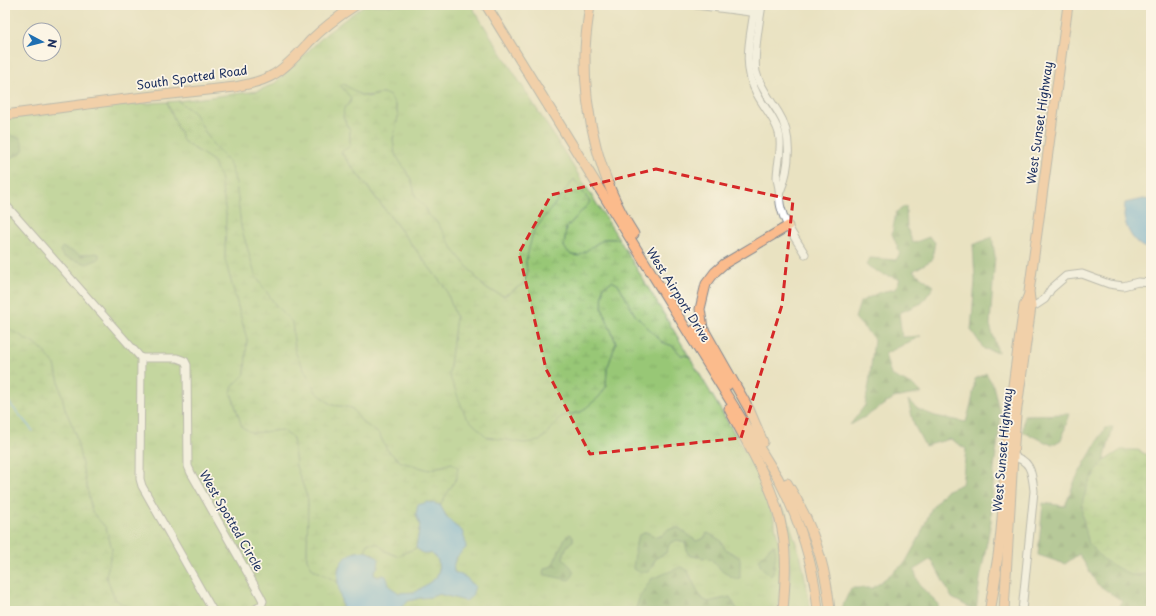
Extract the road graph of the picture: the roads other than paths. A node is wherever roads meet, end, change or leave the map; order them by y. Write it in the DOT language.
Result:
graph roads {
  1 [pos="356,5"];
  2 [pos="486,5"];
  3 [pos="590,5"];
  4 [pos="696,5"];
  5 [pos="762,5"];
  6 [pos="1068,5"];
  7 [pos="756,10"];
  8 [pos="758,77"];
  9 [pos="750,78"];
  10 [pos="5,115"];
  11 [pos="787,132"];
  12 [pos="779,134"];
  13 [pos="780,192"];
  14 [pos="5,204"];
  15 [pos="788,226"];
  16 [pos="804,254"];
  17 [pos="1151,282"];
  18 [pos="1027,306"];
  19 [pos="703,357"];
  20 [pos="141,358"];
  21 [pos="763,442"];
  22 [pos="1009,456"];
  23 [pos="787,483"];
  24 [pos="996,572"];
  25 [pos="213,611"];
  26 [pos="252,611"];
  27 [pos="783,611"];
  28 [pos="818,611"];
  29 [pos="824,611"];
  30 [pos="830,611"];
  31 [pos="989,611"];
  32 [pos="1004,611"];
  33 [pos="1022,611"];
  1 -- 10 [label="main road, South Spotted Road"];
  2 -- 19 [label="main road, West Airport Drive"];
  3 -- 21 [label="main road, West Airport Drive"];
  4 -- 7 [label="street"];
  5 -- 7 [label="street"];
  6 -- 18 [label="main road, West Sunset Highway"];
  7 -- 8 [label="street"];
  7 -- 9 [label="street"];
  8 -- 9 [label="street"];
  8 -- 11 [label="street"];
  9 -- 12 [label="street"];
  11 -- 12 [label="street"];
  11 -- 13 [label="street"];
  12 -- 13 [label="street"];
  13 -- 15 [label="street"];
  14 -- 20 [label="street"];
  15 -- 16 [label="street"];
  15 -- 21 [label="main road"];
  17 -- 18 [label="street"];
  18 -- 22 [label="main road, West Sunset Highway"];
  19 -- 27 [label="main road"];
  19 -- 28 [label="main road, West Airport Drive"];
  20 -- 25 [label="street"];
  20 -- 26 [label="street, West Spotted Circle"];
  21 -- 23 [label="main road, West Airport Drive"];
  22 -- 24 [label="main road, West Sunset Highway"];
  22 -- 32 [label="main road, West Sunset Highway"];
  22 -- 33 [label="street"];
  23 -- 29 [label="main road, West Airport Drive"];
  23 -- 30 [label="main road"];
  24 -- 31 [label="highway"];
}
